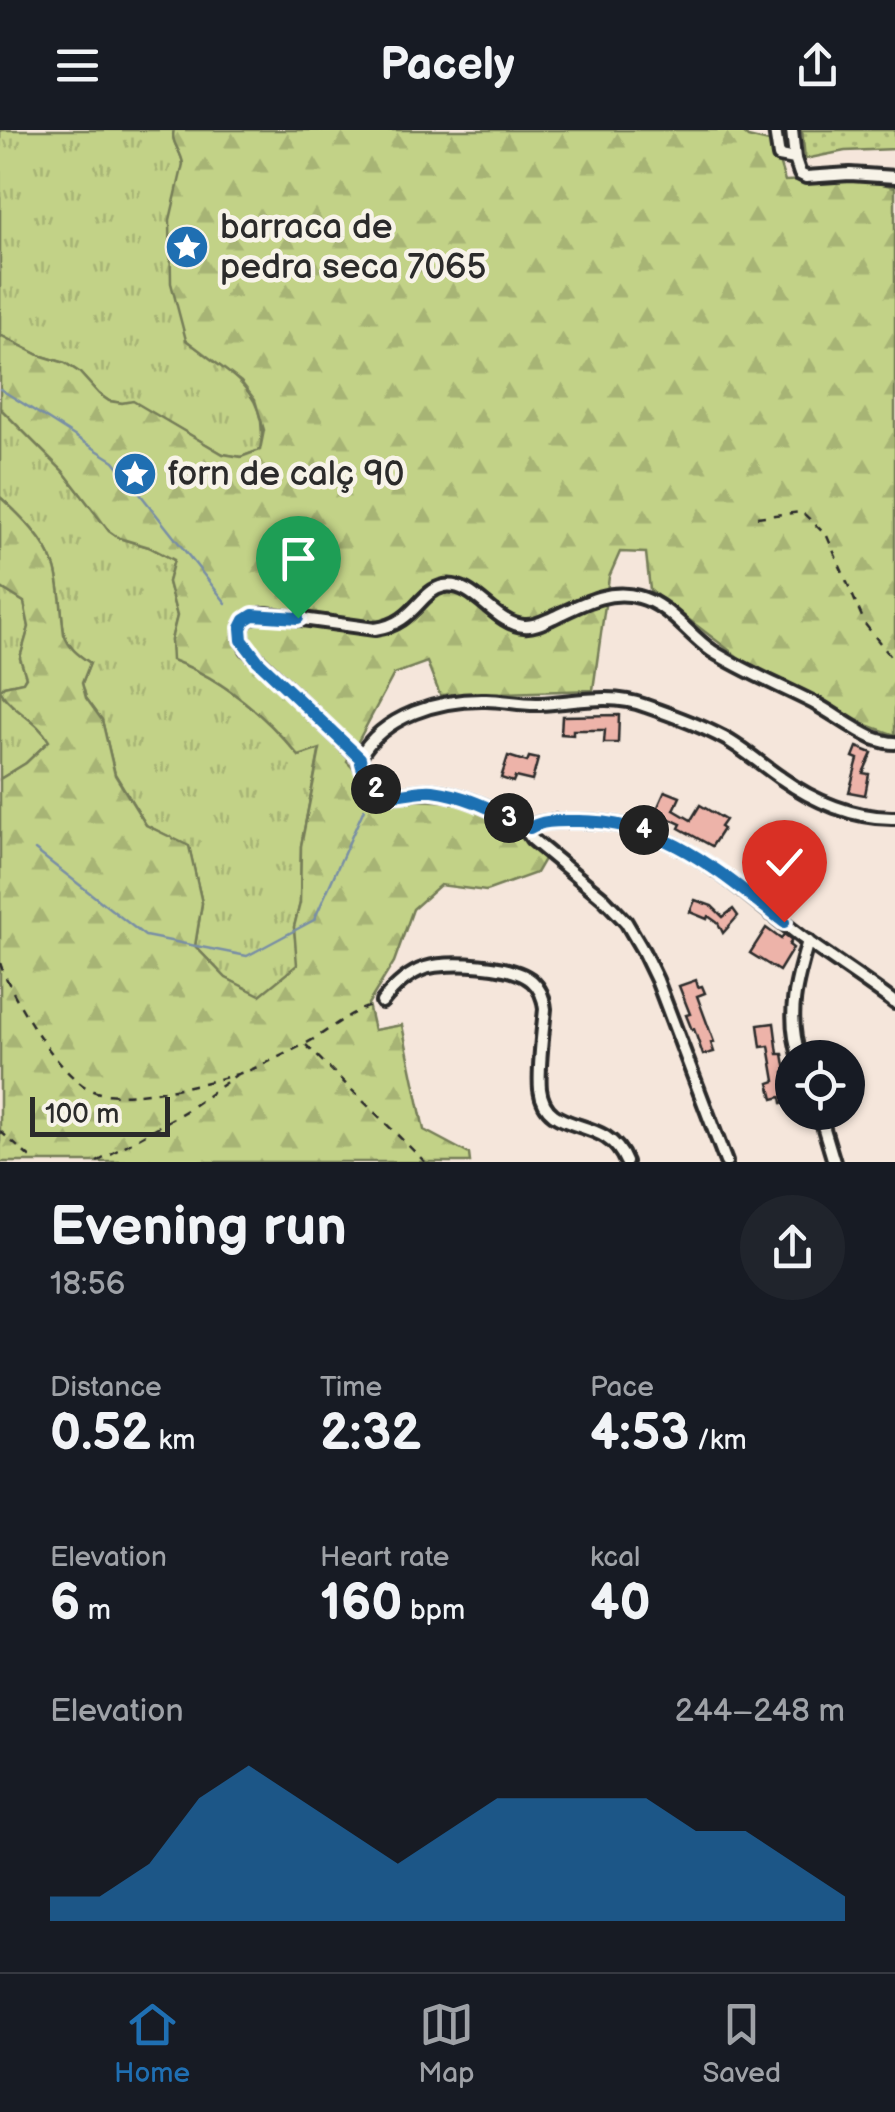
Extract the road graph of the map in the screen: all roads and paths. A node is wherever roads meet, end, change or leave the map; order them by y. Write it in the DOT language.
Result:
graph roads {
  1 [pos="775,130"];
  2 [pos="792,130"];
  3 [pos="794,160"];
  4 [pos="895,177"];
  5 [pos="757,517"];
  6 [pos="895,662"];
  7 [pos="895,743"];
  8 [pos="360,758"];
  9 [pos="895,818"];
  10 [pos="530,828"];
  11 [pos="808,941"];
  12 [pos="0,964"];
  13 [pos="382,1002"];
  14 [pos="895,1003"];
  15 [pos="794,1040"];
  16 [pos="305,1044"];
  17 [pos="237,1074"];
  18 [pos="824,1130"];
  19 [pos="0,1131"];
  20 [pos="35,1162"];
  21 [pos="96,1162"];
  22 [pos="424,1162"];
  23 [pos="626,1162"];
  24 [pos="726,1162"];
  25 [pos="834,1162"];
  1 -- 3 [label="street"];
  2 -- 3 [label="street"];
  3 -- 4 [label="street"];
  5 -- 6 [label="path"];
  7 -- 8 [label="street"];
  8 -- 9 [label="street"];
  8 -- 10 [label="street"];
  10 -- 11 [label="street"];
  10 -- 24 [label="street"];
  11 -- 14 [label="street"];
  11 -- 15 [label="street"];
  12 -- 17 [label="path"];
  13 -- 16 [label="path"];
  13 -- 23 [label="street"];
  16 -- 17 [label="path"];
  16 -- 22 [label="path"];
  17 -- 21 [label="path"];
  18 -- 25 [label="street"];
  19 -- 20 [label="path"];
}
